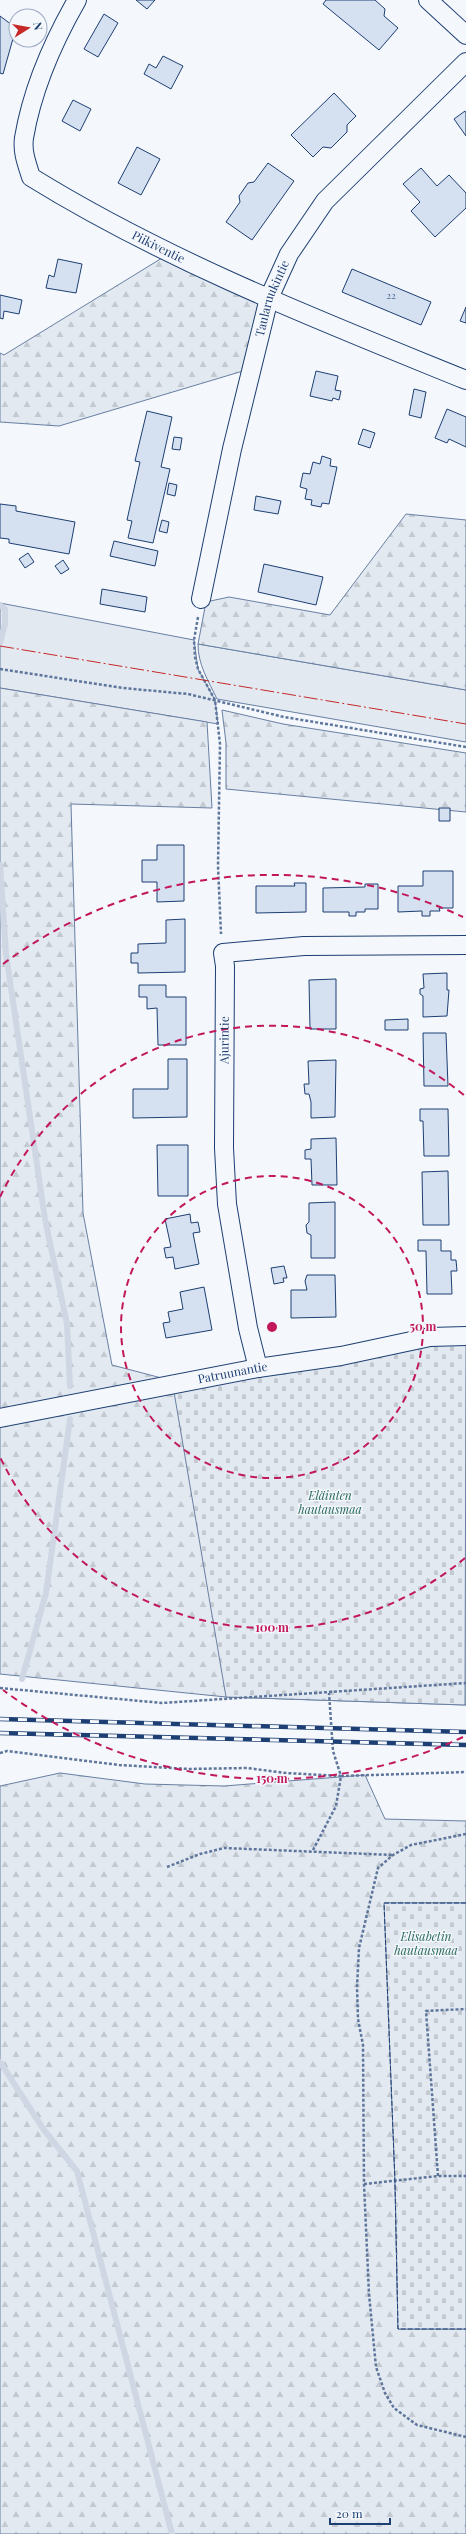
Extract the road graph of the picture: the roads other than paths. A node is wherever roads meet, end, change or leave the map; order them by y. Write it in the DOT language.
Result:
graph roads {
  1 [pos="77,0"];
  2 [pos="428,0"];
  3 [pos="466,35"];
  4 [pos="466,62"];
  5 [pos="269,298"];
  6 [pos="466,380"];
  7 [pos="201,599"];
  8 [pos="466,946"];
  9 [pos="466,1336"];
  10 [pos="258,1368"];
  11 [pos="0,1418"];
  1 -- 5 [label="street, Piikiventie"];
  2 -- 3 [label="street"];
  4 -- 5 [label="street, Taularuukintie"];
  5 -- 6 [label="street, Piikiventie"];
  5 -- 7 [label="street, Taularuukintie"];
  8 -- 10 [label="street, Ajurintie"];
  9 -- 10 [label="street, Patruunantie"];
  10 -- 11 [label="street, Patruunantie"];
}
